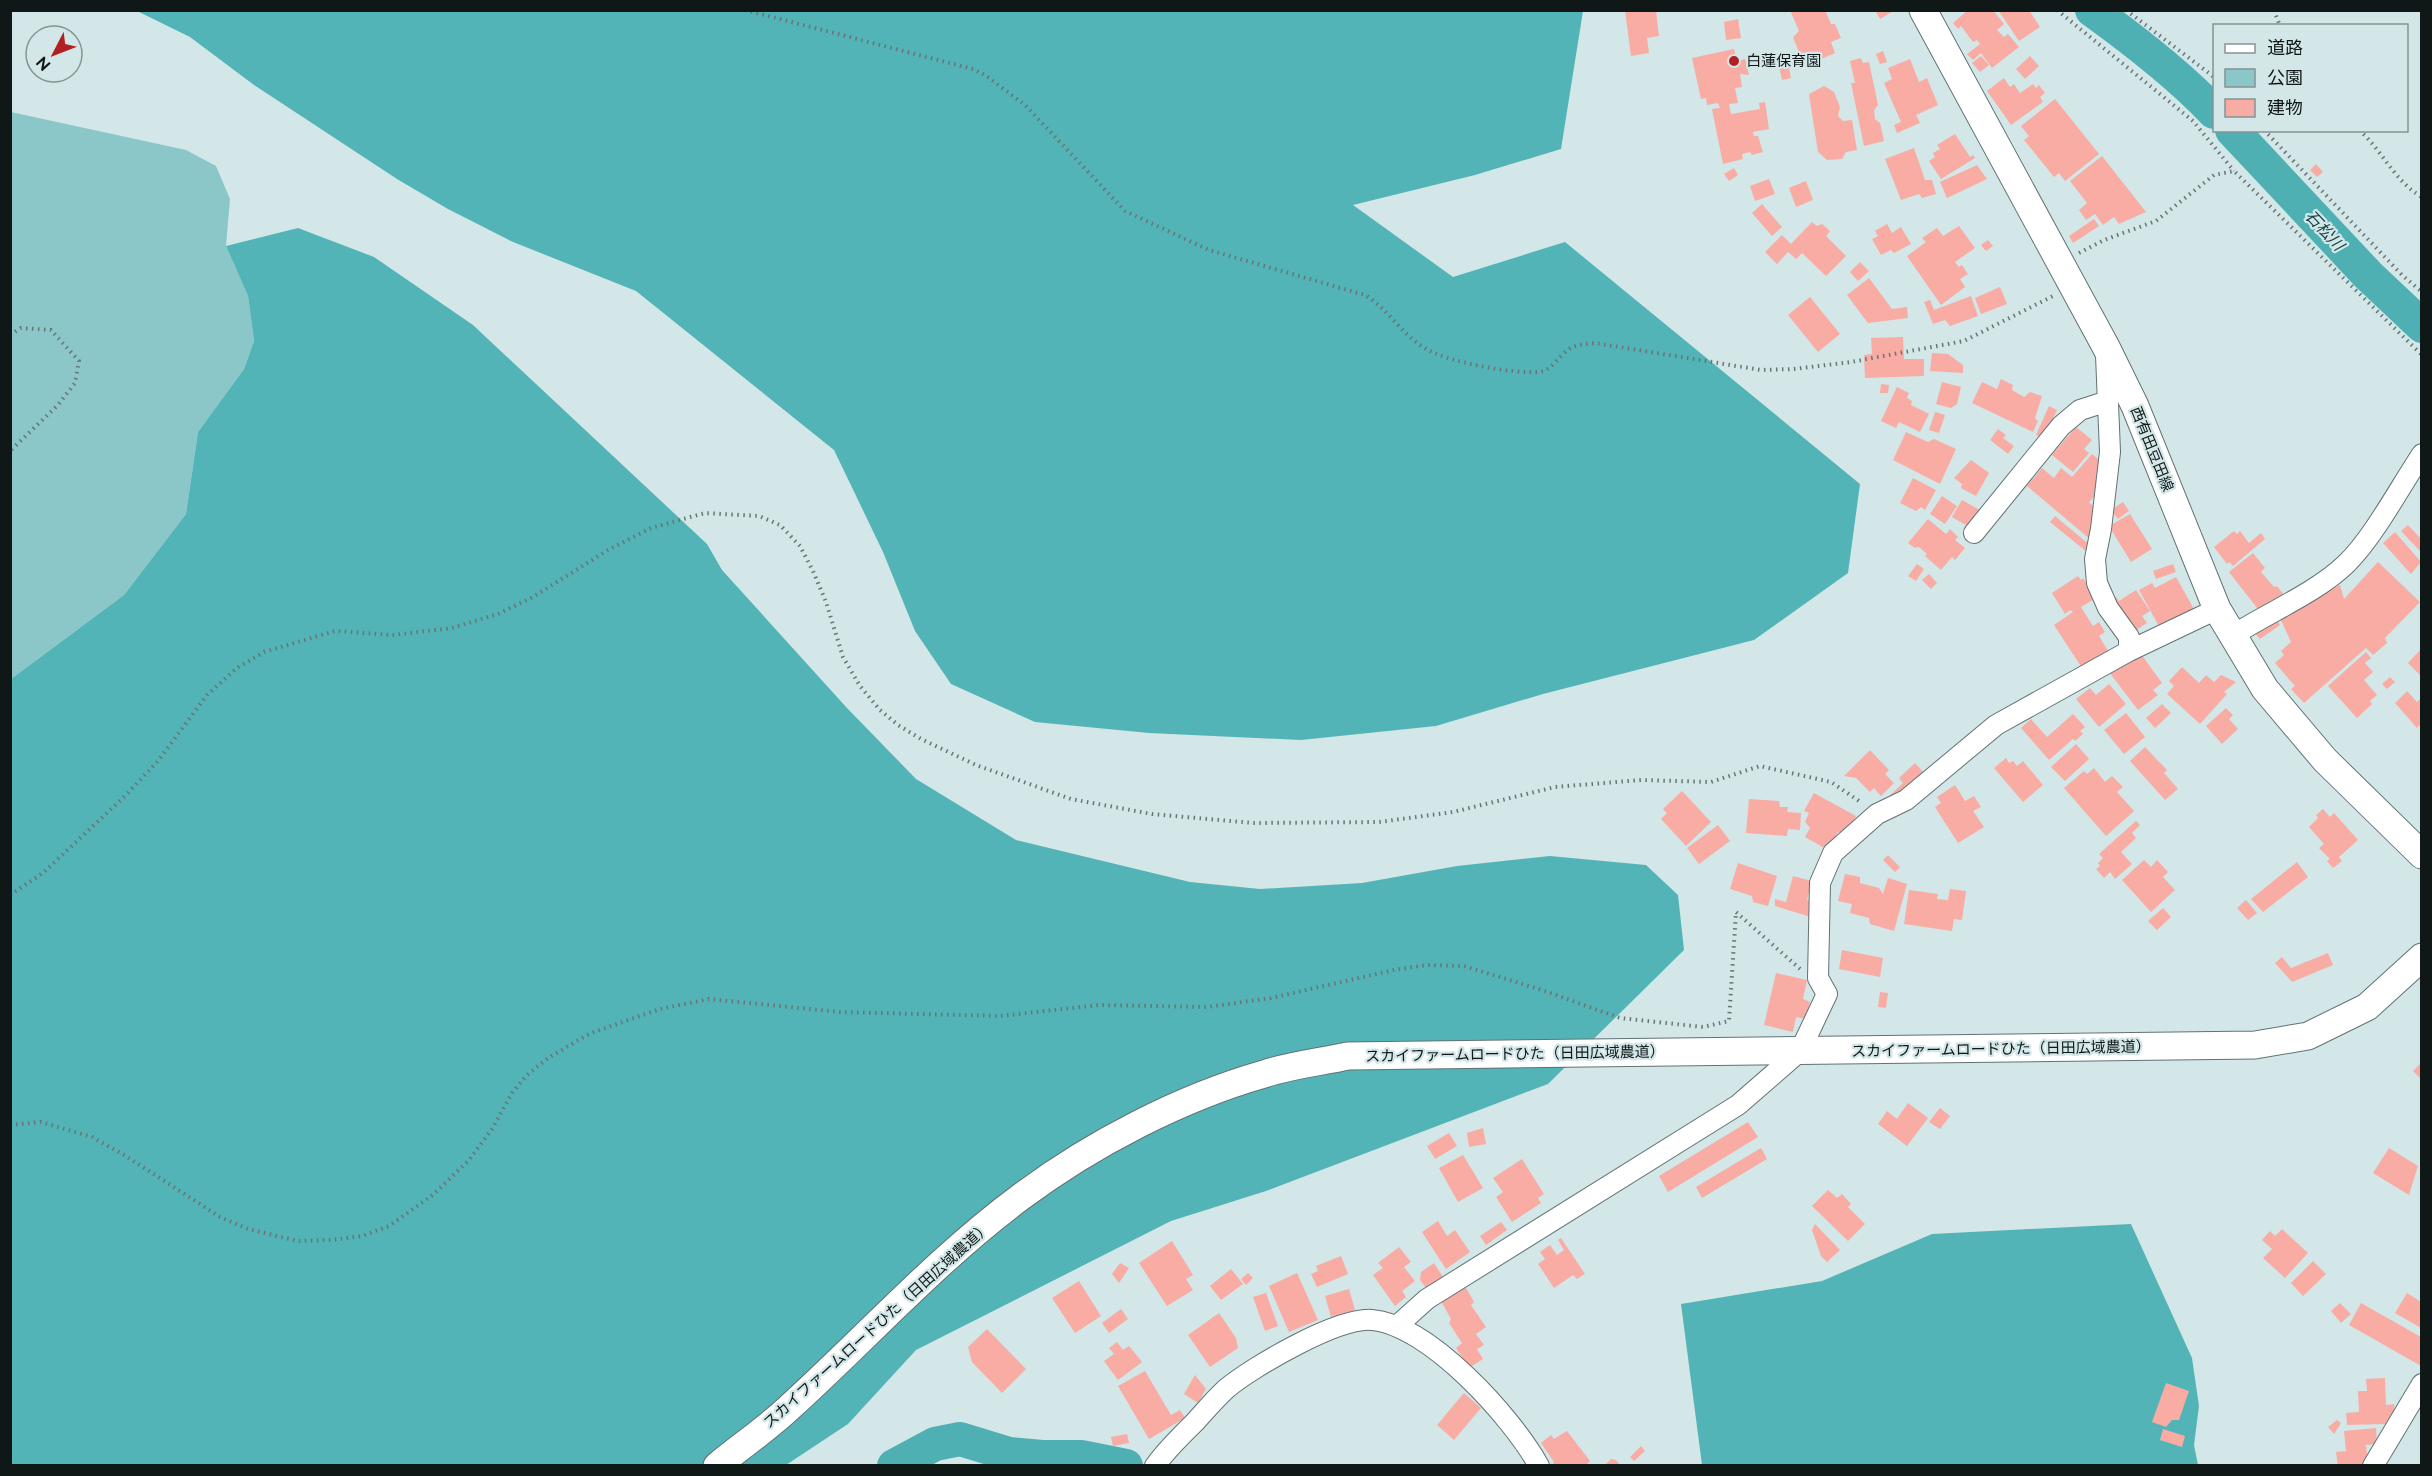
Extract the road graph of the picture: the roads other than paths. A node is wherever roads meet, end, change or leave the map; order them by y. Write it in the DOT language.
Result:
graph roads {
  1 [pos="1923,10"];
  2 [pos="2106,346"];
  3 [pos="2108,401"];
  4 [pos="2421,454"];
  5 [pos="1974,533"];
  6 [pos="2217,609"];
  7 [pos="2232,636"];
  8 [pos="2129,651"];
  9 [pos="2421,855"];
  10 [pos="2421,957"];
  11 [pos="1800,1051"];
  12 [pos="1398,1325"];
  13 [pos="2421,1384"];
  14 [pos="1156,1463"];
  15 [pos="717,1466"];
  16 [pos="1539,1466"];
  17 [pos="2373,1466"];
  1 -- 2 [label="street, 西有田豆田線"];
  2 -- 3 [label="street"];
  2 -- 6 [label="street, 西有田豆田線"];
  3 -- 5 [label="street"];
  3 -- 8 [label="street"];
  4 -- 7 [label="street"];
  6 -- 7 [label="street, 西有田豆田線"];
  6 -- 8 [label="street"];
  7 -- 9 [label="street, 西有田豆田線"];
  8 -- 11 [label="street"];
  10 -- 11 [label="street, スカイファームロードひた（日田広域農道）"];
  11 -- 12 [label="street"];
  11 -- 15 [label="street, スカイファームロードひた（日田広域農道）"];
  12 -- 14 [label="street"];
  12 -- 16 [label="street"];
  13 -- 17 [label="street"];
}
